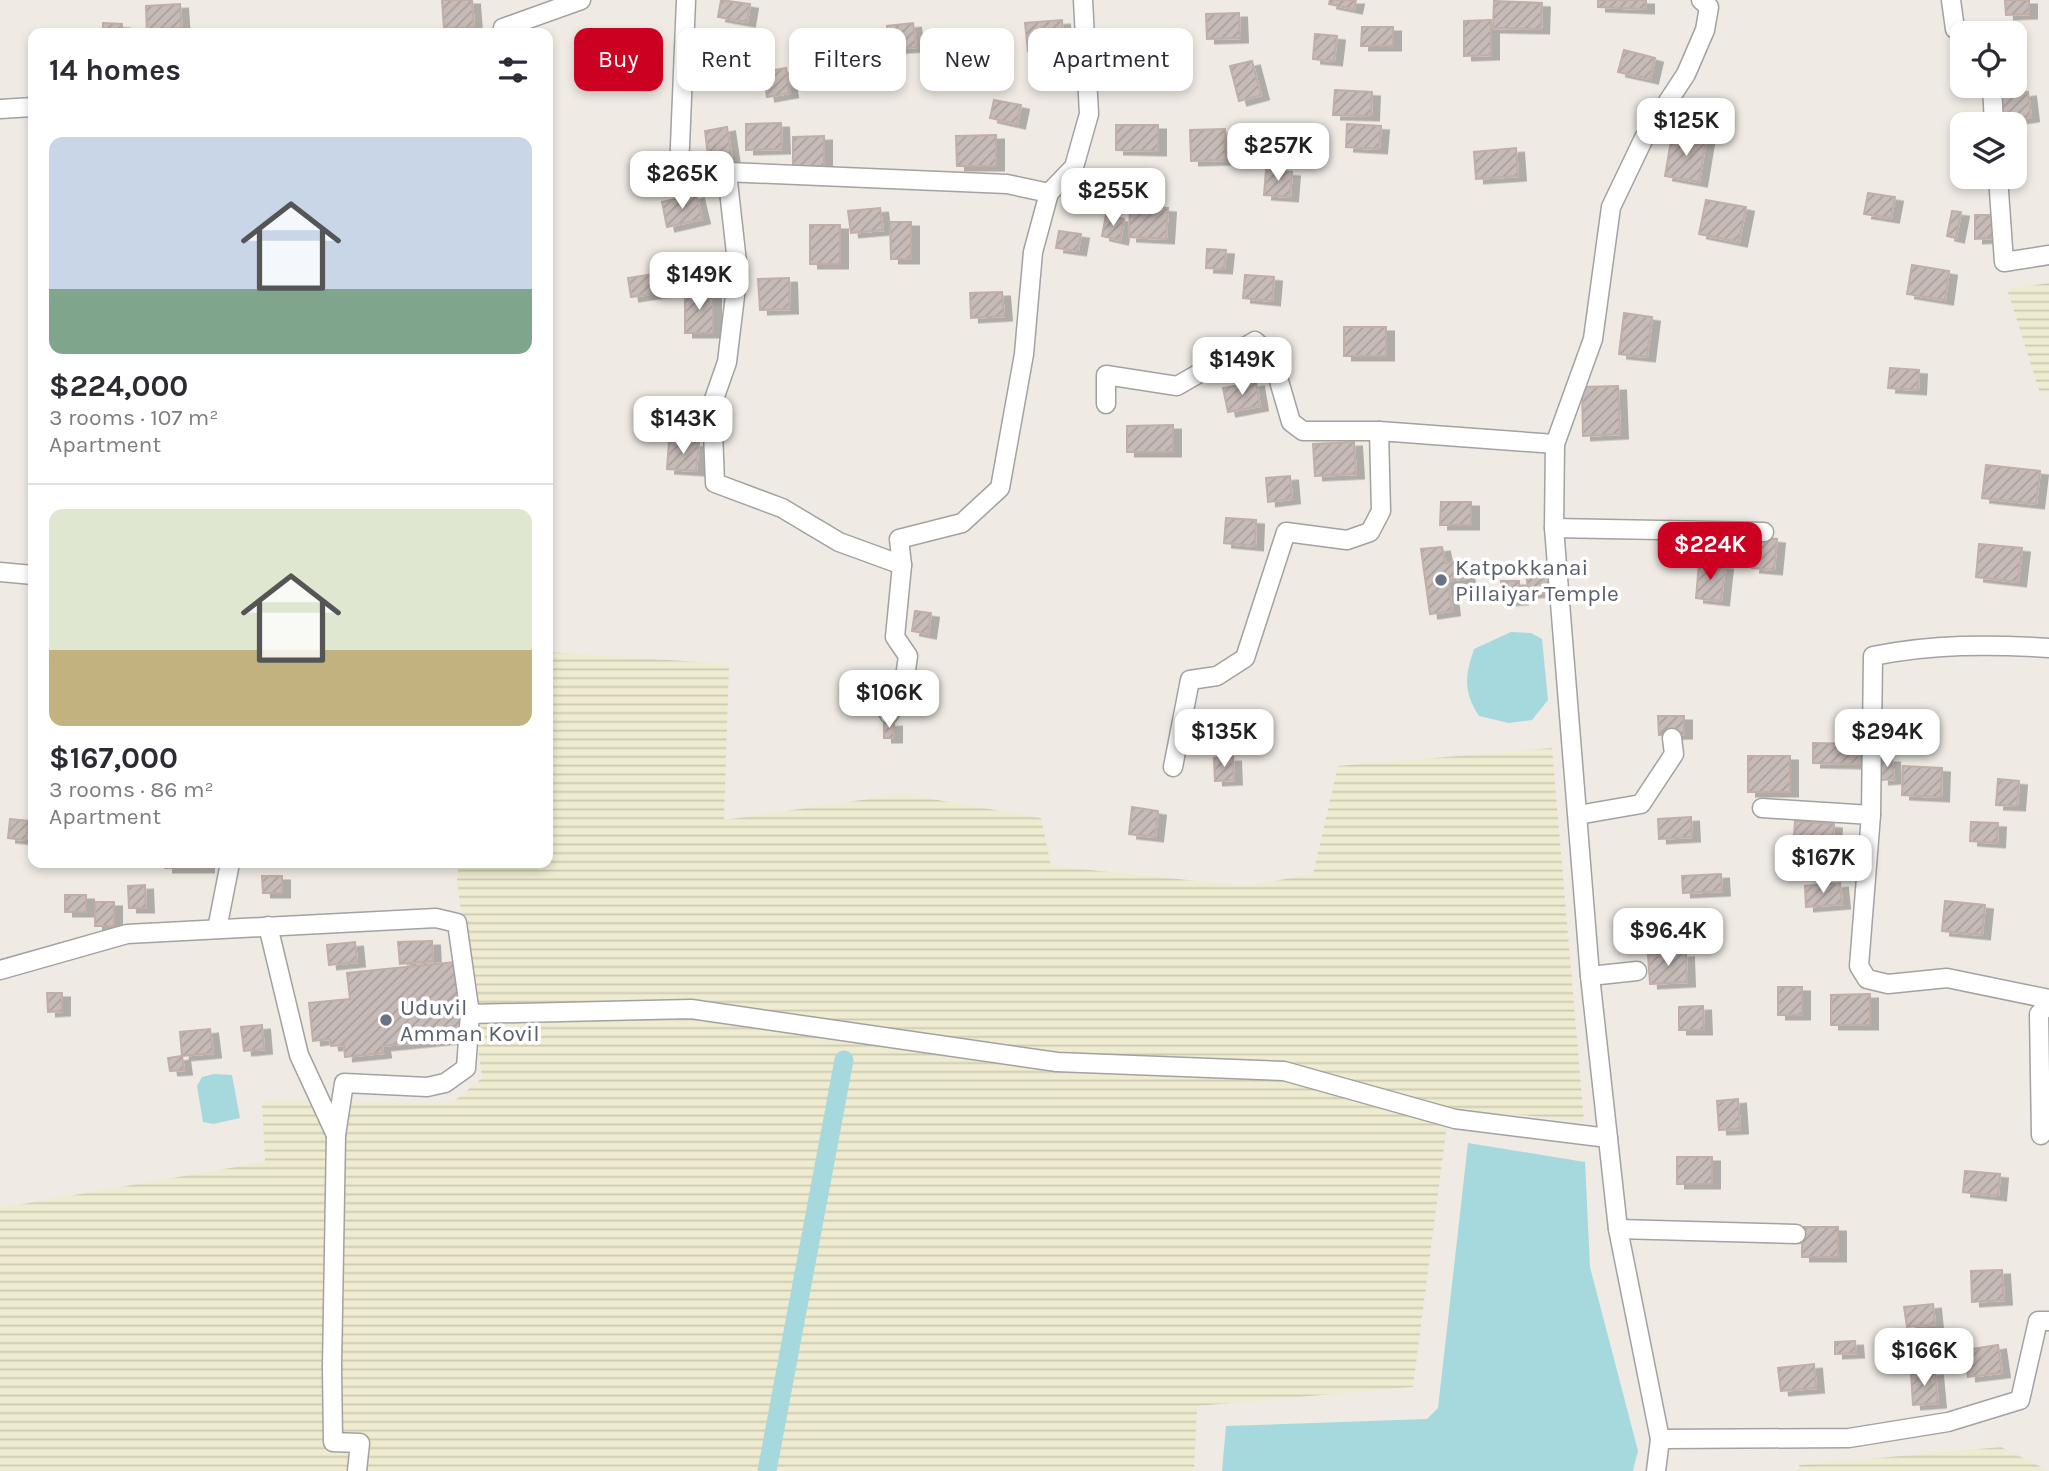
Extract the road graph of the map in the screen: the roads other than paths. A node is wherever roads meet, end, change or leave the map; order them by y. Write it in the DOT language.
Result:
graph roads {
  1 [pos="581,0"];
  2 [pos="686,0"];
  3 [pos="1083,0"];
  4 [pos="1701,0"];
  5 [pos="1951,0"];
  6 [pos="1954,21"];
  7 [pos="503,28"];
  8 [pos="28,107"];
  9 [pos="0,109"];
  10 [pos="727,173"];
  11 [pos="1999,189"];
  12 [pos="1049,193"];
  13 [pos="2049,255"];
  14 [pos="1106,404"];
  15 [pos="1379,431"];
  16 [pos="1555,444"];
  17 [pos="1554,528"];
  18 [pos="1764,532"];
  19 [pos="902,565"];
  20 [pos="0,572"];
  21 [pos="28,575"];
  22 [pos="2049,648"];
  23 [pos="889,714"];
  24 [pos="1672,738"];
  25 [pos="1173,767"];
  26 [pos="1762,808"];
  27 [pos="1578,815"];
  28 [pos="1871,815"];
  29 [pos="229,868"];
  30 [pos="268,926"];
  31 [pos="217,929"];
  32 [pos="0,970"];
  33 [pos="1637,971"];
  34 [pos="1590,976"];
  35 [pos="2049,1001"];
  36 [pos="470,1014"];
  37 [pos="336,1135"];
  38 [pos="2041,1135"];
  39 [pos="1608,1138"];
  40 [pos="1618,1228"];
  41 [pos="1796,1234"];
  42 [pos="2049,1321"];
  43 [pos="1660,1439"];
  44 [pos="357,1471"];
  45 [pos="1656,1471"];
  1 -- 7 [label="street"];
  2 -- 10 [label="street"];
  3 -- 12 [label="street"];
  4 -- 16 [label="street"];
  5 -- 6 [label="street"];
  8 -- 9 [label="street"];
  10 -- 12 [label="street"];
  10 -- 19 [label="street"];
  11 -- 13 [label="street"];
  12 -- 19 [label="street"];
  14 -- 15 [label="street"];
  15 -- 16 [label="street"];
  15 -- 25 [label="street"];
  16 -- 17 [label="street"];
  17 -- 18 [label="street"];
  17 -- 27 [label="street"];
  19 -- 23 [label="street"];
  20 -- 21 [label="street"];
  22 -- 28 [label="street"];
  24 -- 27 [label="street"];
  26 -- 28 [label="street"];
  27 -- 34 [label="street"];
  28 -- 35 [label="street"];
  29 -- 31 [label="street"];
  30 -- 31 [label="street"];
  30 -- 36 [label="street"];
  30 -- 37 [label="street"];
  31 -- 32 [label="street"];
  33 -- 34 [label="street"];
  34 -- 39 [label="street"];
  35 -- 38 [label="street"];
  36 -- 37 [label="street"];
  36 -- 39 [label="street"];
  37 -- 44 [label="street"];
  39 -- 40 [label="street"];
  40 -- 41 [label="street"];
  40 -- 43 [label="street"];
  42 -- 43 [label="street"];
  43 -- 45 [label="street"];
}
